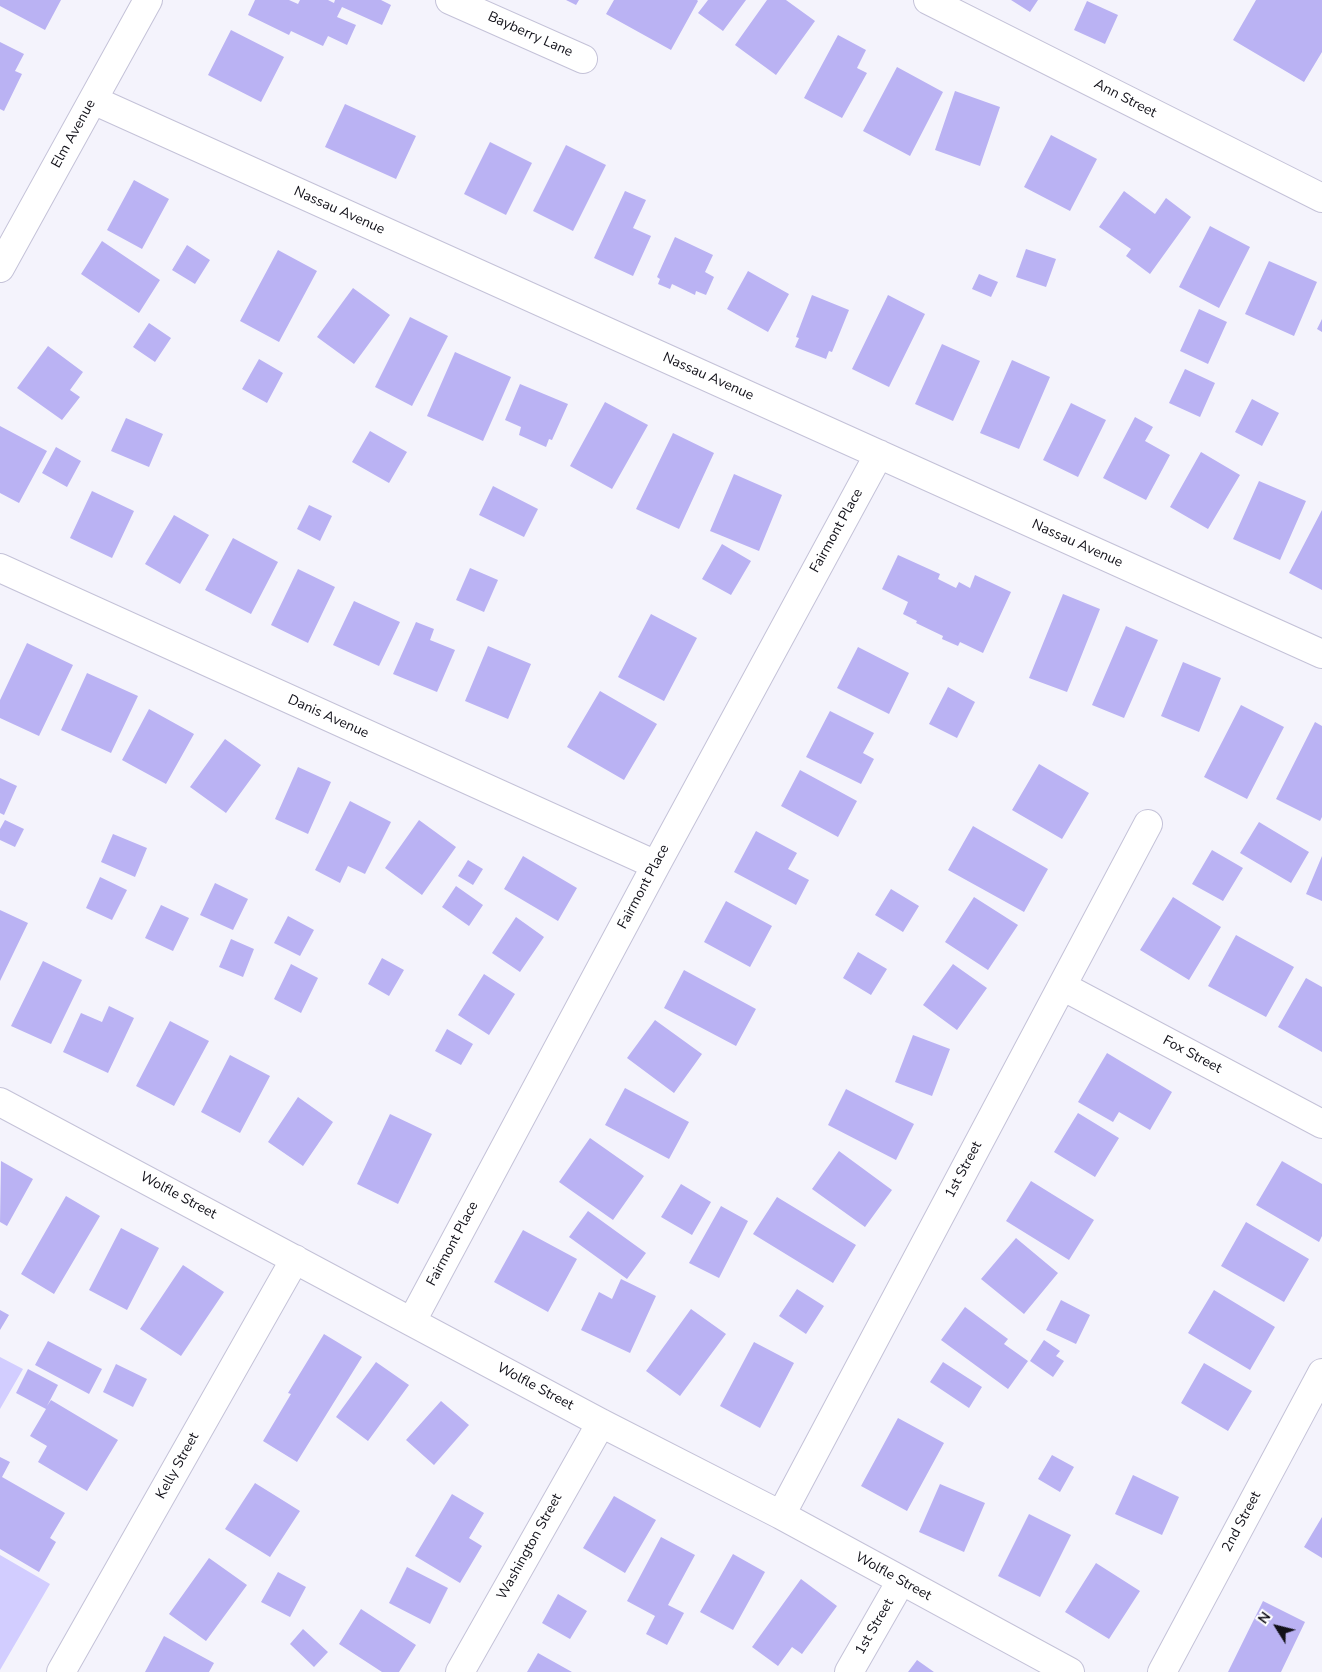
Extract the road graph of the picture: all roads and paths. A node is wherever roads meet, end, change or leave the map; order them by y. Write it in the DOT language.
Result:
graph roads {
  1 [pos="148,0"];
  2 [pos="450,0"];
  3 [pos="928,0"];
  4 [pos="583,59"];
  5 [pos="93,100"];
  6 [pos="1322,198"];
  7 [pos="0,268"];
  8 [pos="879,454"];
  9 [pos="0,568"];
  10 [pos="1322,654"];
  11 [pos="1148,824"];
  12 [pos="656,865"];
  13 [pos="1062,986"];
  14 [pos="0,1102"];
  15 [pos="1322,1124"];
  16 [pos="295,1259"];
  17 [pos="412,1321"];
  18 [pos="1322,1373"];
  19 [pos="601,1423"];
  20 [pos="781,1515"];
  21 [pos="901,1581"];
  22 [pos="61,1672"];
  23 [pos="460,1672"];
  24 [pos="850,1672"];
  25 [pos="1070,1672"];
  26 [pos="1162,1672"];
  1 -- 5 [label="street, Elm Avenue"];
  2 -- 4 [label="street, Bayberry Lane"];
  3 -- 6 [label="street, Ann Street"];
  5 -- 7 [label="street, Elm Avenue"];
  5 -- 8 [label="street, Nassau Avenue"];
  8 -- 10 [label="street, Nassau Avenue"];
  8 -- 12 [label="street, Fairmont Place"];
  9 -- 12 [label="street, Danis Avenue"];
  11 -- 13 [label="street, 1st Street"];
  12 -- 17 [label="street, Fairmont Place"];
  13 -- 15 [label="street, Fox Street"];
  13 -- 20 [label="street, 1st Street"];
  14 -- 16 [label="street, Wolfle Street"];
  16 -- 17 [label="street, Wolfle Street"];
  16 -- 22 [label="street, Kelly Street"];
  17 -- 19 [label="street, Wolfle Street"];
  18 -- 26 [label="street, 2nd Street"];
  19 -- 20 [label="street, Wolfle Street"];
  19 -- 23 [label="street, Washington Street"];
  20 -- 21 [label="street, Wolfle Street"];
  21 -- 24 [label="street, 1st Street"];
  21 -- 25 [label="street, Wolfle Street"];
}
